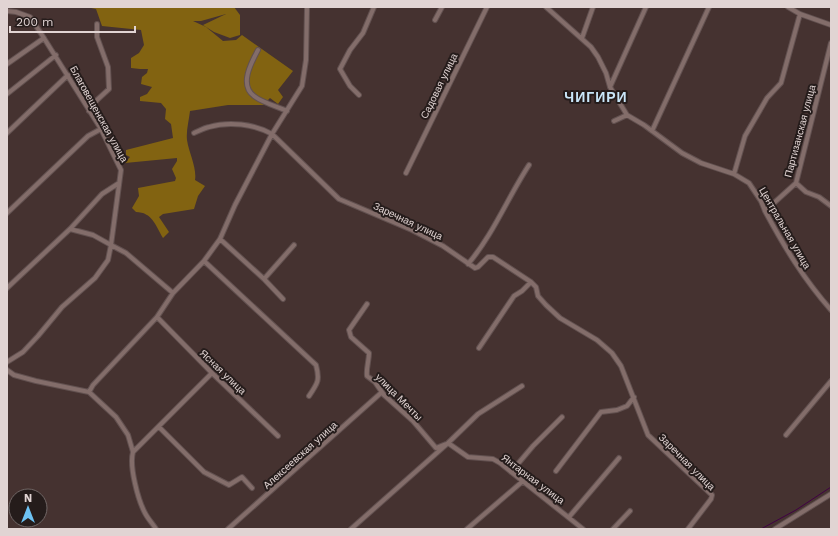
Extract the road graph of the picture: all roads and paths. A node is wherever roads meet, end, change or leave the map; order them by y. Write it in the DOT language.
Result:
graph roads {
  1 [pos="307,7"];
  2 [pos="374,7"];
  3 [pos="442,7"];
  4 [pos="487,7"];
  5 [pos="546,7"];
  6 [pos="593,7"];
  7 [pos="646,7"];
  8 [pos="709,7"];
  9 [pos="791,8"];
  10 [pos="7,11"];
  11 [pos="800,14"];
  12 [pos="435,20"];
  13 [pos="97,24"];
  14 [pos="831,25"];
  15 [pos="44,38"];
  16 [pos="582,38"];
  17 [pos="831,43"];
  18 [pos="258,50"];
  19 [pos="56,55"];
  20 [pos="7,64"];
  21 [pos="68,75"];
  22 [pos="610,87"];
  23 [pos="7,94"];
  24 [pos="359,95"];
  25 [pos="89,111"];
  26 [pos="287,111"];
  27 [pos="627,114"];
  28 [pos="614,121"];
  29 [pos="101,129"];
  30 [pos="652,131"];
  31 [pos="7,133"];
  32 [pos="194,133"];
  33 [pos="272,134"];
  34 [pos="529,165"];
  35 [pos="406,173"];
  36 [pos="734,174"];
  37 [pos="120,183"];
  38 [pos="796,183"];
  39 [pos="831,206"];
  40 [pos="765,211"];
  41 [pos="7,213"];
  42 [pos="70,229"];
  43 [pos="220,239"];
  44 [pos="111,244"];
  45 [pos="294,245"];
  46 [pos="204,261"];
  47 [pos="468,264"];
  48 [pos="264,279"];
  49 [pos="531,282"];
  50 [pos="7,288"];
  51 [pos="173,293"];
  52 [pos="283,299"];
  53 [pos="367,304"];
  54 [pos="831,310"];
  55 [pos="157,317"];
  56 [pos="479,348"];
  57 [pos="7,362"];
  58 [pos="7,370"];
  59 [pos="212,373"];
  60 [pos="831,381"];
  61 [pos="522,386"];
  62 [pos="88,392"];
  63 [pos="382,392"];
  64 [pos="309,396"];
  65 [pos="634,397"];
  66 [pos="562,417"];
  67 [pos="159,427"];
  68 [pos="786,435"];
  69 [pos="278,436"];
  70 [pos="448,443"];
  71 [pos="133,452"];
  72 [pos="619,458"];
  73 [pos="556,471"];
  74 [pos="512,472"];
  75 [pos="523,480"];
  76 [pos="252,488"];
  77 [pos="831,494"];
  78 [pos="630,511"];
  79 [pos="569,517"];
  80 [pos="156,529"];
  81 [pos="228,529"];
  82 [pos="351,529"];
  83 [pos="467,529"];
  84 [pos="583,529"];
  85 [pos="613,529"];
  86 [pos="688,529"];
  87 [pos="775,529"];
  1 -- 26 [label="street"];
  2 -- 24 [label="street"];
  3 -- 12 [label="street"];
  4 -- 35 [label="street, Садовая улица"];
  5 -- 16 [label="street, Центральная улица"];
  6 -- 16 [label="street"];
  7 -- 22 [label="street"];
  8 -- 30 [label="street"];
  9 -- 11 [label="street"];
  10 -- 15 [label="street, Благовещенская улица"];
  11 -- 14 [label="street"];
  11 -- 36 [label="street"];
  13 -- 25 [label="street"];
  15 -- 19 [label="street, Благовещенская улица"];
  15 -- 20 [label="street"];
  16 -- 22 [label="street, Центральная улица"];
  17 -- 38 [label="street, Партизанская улица"];
  18 -- 26 [label="street"];
  19 -- 21 [label="street, Благовещенская улица"];
  19 -- 23 [label="street"];
  21 -- 25 [label="street, Благовещенская улица"];
  21 -- 31 [label="street"];
  22 -- 27 [label="street, Центральная улица"];
  25 -- 29 [label="street, Благовещенская улица"];
  26 -- 33 [label="street"];
  27 -- 28 [label="street"];
  27 -- 30 [label="street, Центральная улица"];
  29 -- 37 [label="street, Благовещенская улица"];
  29 -- 41 [label="street"];
  30 -- 36 [label="street, Центральная улица"];
  32 -- 33 [label="street, Заречная улица"];
  33 -- 43 [label="street"];
  33 -- 47 [label="street, Заречная улица"];
  34 -- 47 [label="street"];
  36 -- 40 [label="street, Центральная улица"];
  37 -- 42 [label="street"];
  37 -- 44 [label="street, Благовещенская улица"];
  38 -- 39 [label="street"];
  38 -- 40 [label="street, Партизанская улица"];
  40 -- 54 [label="street, Центральная улица"];
  42 -- 44 [label="street"];
  42 -- 50 [label="street"];
  43 -- 46 [label="street"];
  43 -- 48 [label="street"];
  44 -- 51 [label="street"];
  44 -- 57 [label="street, Благовещенская улица"];
  45 -- 48 [label="street"];
  46 -- 51 [label="street"];
  46 -- 64 [label="street"];
  47 -- 49 [label="street, Заречная улица"];
  48 -- 52 [label="street"];
  49 -- 56 [label="street"];
  49 -- 65 [label="street, Заречная улица"];
  51 -- 55 [label="street"];
  53 -- 63 [label="street, улица Мечты"];
  55 -- 59 [label="street, Ясная улица"];
  55 -- 62 [label="street"];
  58 -- 62 [label="street"];
  59 -- 67 [label="street"];
  59 -- 69 [label="street, Ясная улица"];
  60 -- 68 [label="street"];
  61 -- 70 [label="street"];
  62 -- 71 [label="street"];
  63 -- 70 [label="street, улица Мечты"];
  63 -- 81 [label="street, Алексеевская улица"];
  65 -- 73 [label="street"];
  65 -- 86 [label="street, Заречная улица"];
  66 -- 74 [label="street"];
  67 -- 71 [label="street"];
  67 -- 76 [label="street"];
  70 -- 74 [label="street, Янтарная улица"];
  70 -- 82 [label="street"];
  71 -- 80 [label="street"];
  72 -- 79 [label="street"];
  74 -- 75 [label="street, Янтарная улица"];
  75 -- 79 [label="street, Янтарная улица"];
  75 -- 83 [label="street"];
  77 -- 87 [label="street"];
  78 -- 85 [label="street"];
  79 -- 84 [label="street, Янтарная улица"];
}
